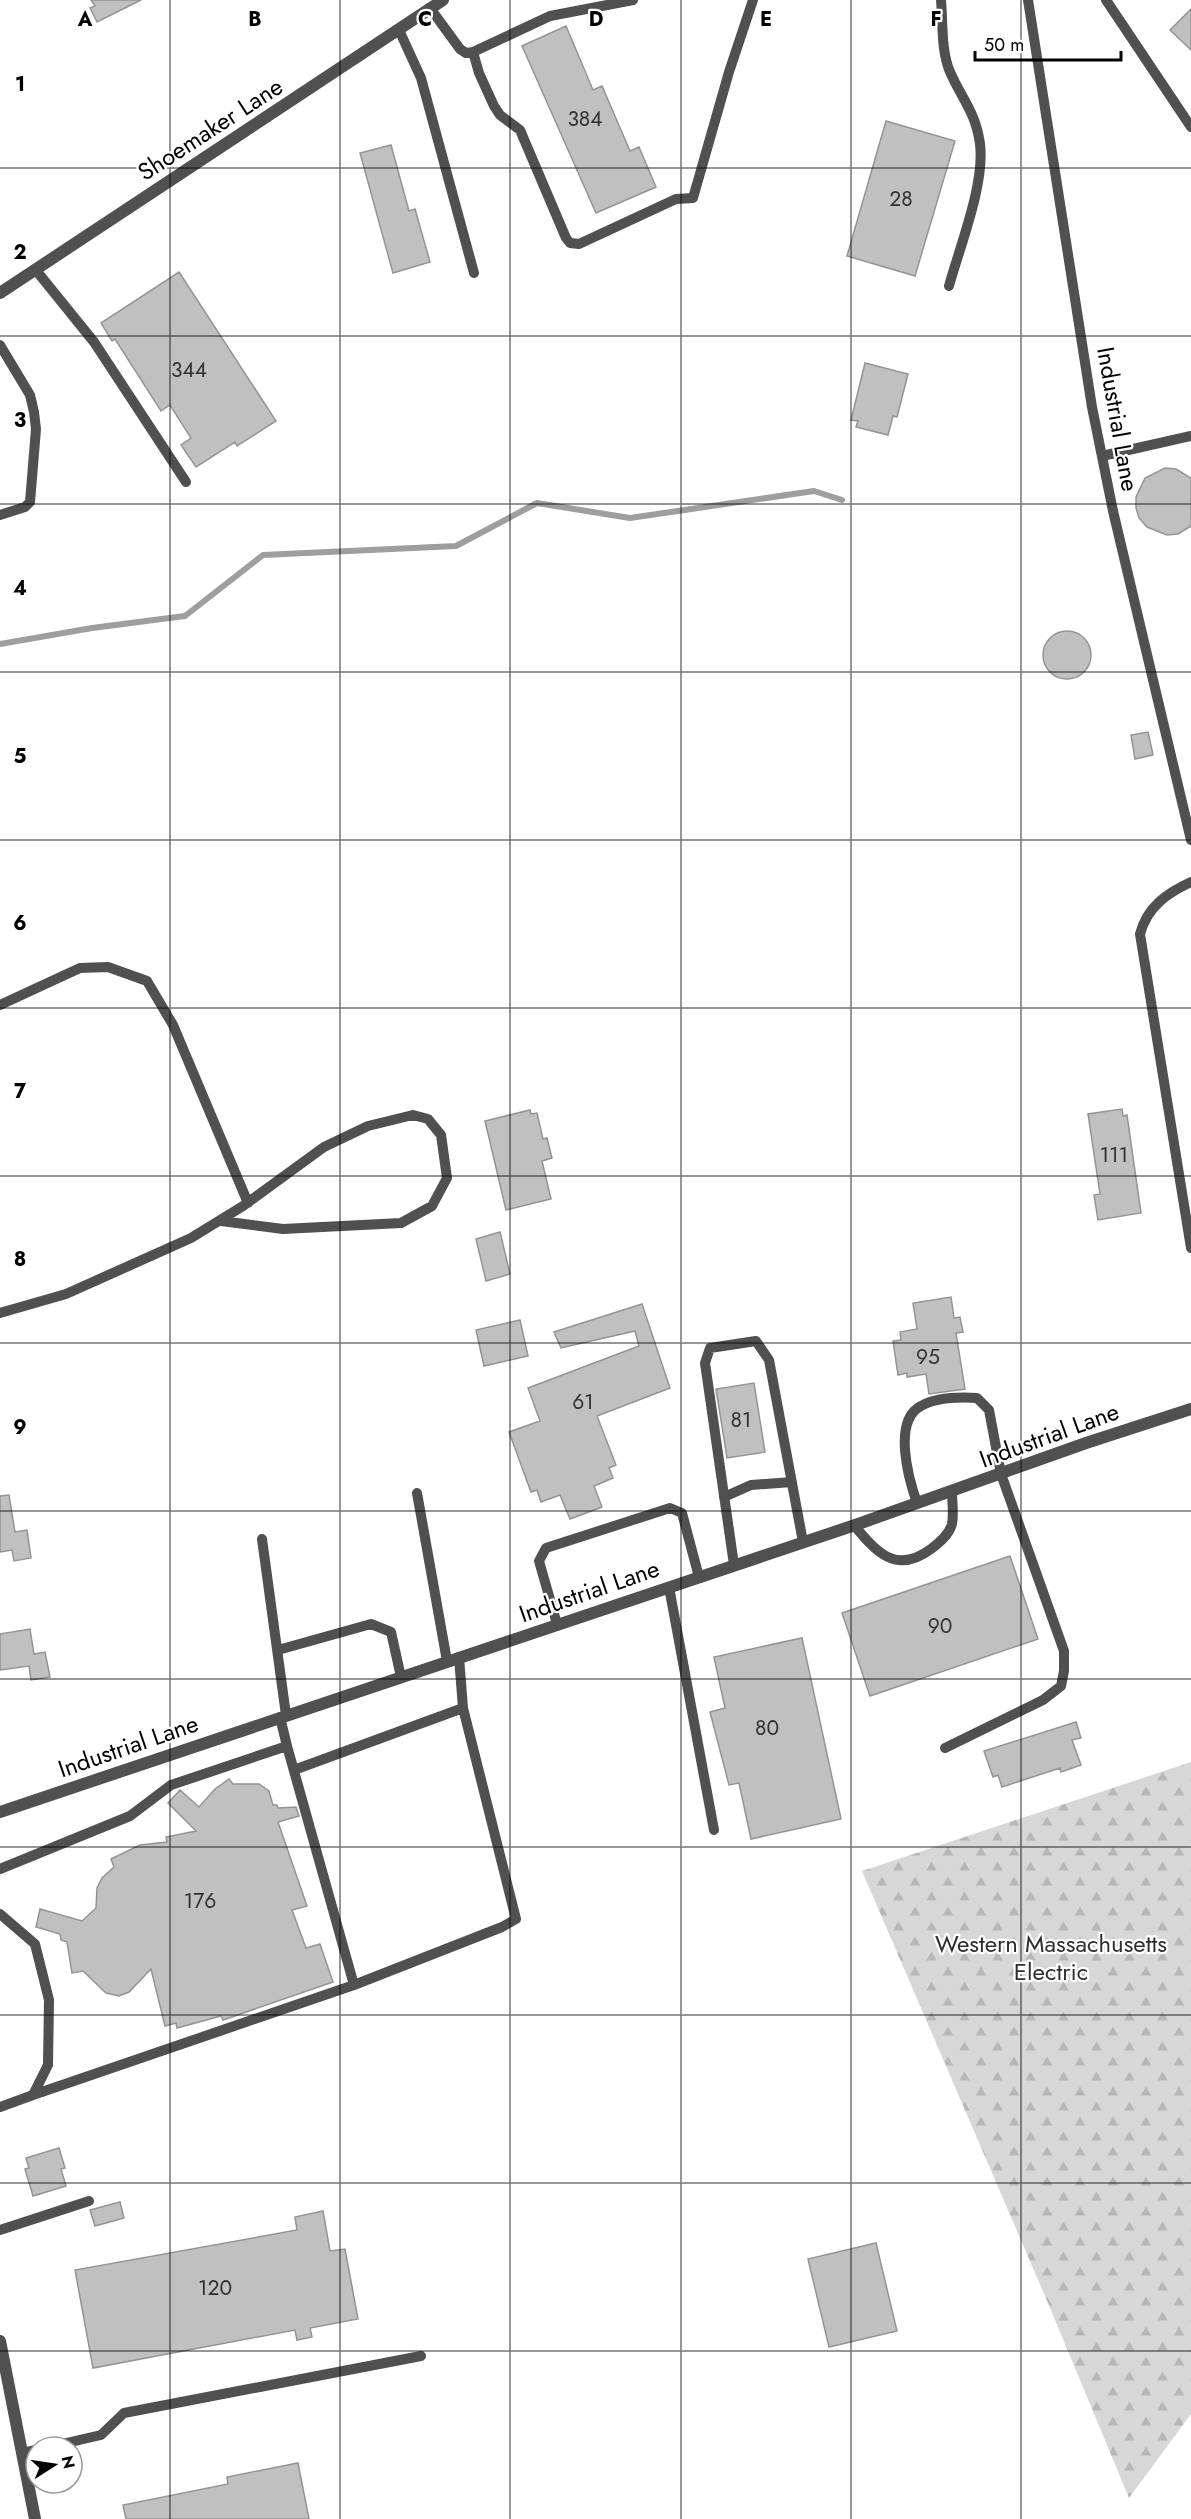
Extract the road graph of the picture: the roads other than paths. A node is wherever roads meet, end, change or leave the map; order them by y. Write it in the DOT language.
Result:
graph roads {
  1 [pos="443,0"];
  2 [pos="633,0"];
  3 [pos="941,0"];
  4 [pos="1028,0"];
  5 [pos="1106,0"];
  6 [pos="750,2"];
  7 [pos="430,8"];
  8 [pos="399,30"];
  9 [pos="473,52"];
  10 [pos="1191,127"];
  11 [pos="35,269"];
  12 [pos="474,273"];
  13 [pos="949,286"];
  14 [pos="0,293"];
  15 [pos="0,345"];
  16 [pos="1191,436"];
  17 [pos="1102,456"];
  18 [pos="186,482"];
  19 [pos="0,515"];
  20 [pos="1191,840"];
  21 [pos="1191,882"];
  22 [pos="0,1005"];
  23 [pos="248,1203"];
  24 [pos="221,1221"];
  25 [pos="1191,1248"];
  26 [pos="0,1313"];
  27 [pos="1191,1409"];
  28 [pos="1001,1474"];
  29 [pos="792,1482"];
  30 [pos="952,1491"];
  31 [pos="417,1493"];
  32 [pos="724,1497"];
  33 [pos="916,1503"];
  34 [pos="854,1525"];
  35 [pos="262,1539"];
  36 [pos="803,1542"];
  37 [pos="734,1565"];
  38 [pos="699,1577"];
  39 [pos="669,1587"];
  40 [pos="557,1624"];
  41 [pos="278,1650"];
  42 [pos="453,1659"];
  43 [pos="401,1677"];
  44 [pos="463,1708"];
  45 [pos="283,1716"];
  46 [pos="287,1746"];
  47 [pos="945,1748"];
  48 [pos="294,1770"];
  49 [pos="0,1812"];
  50 [pos="714,1830"];
  51 [pos="0,1869"];
  52 [pos="0,1914"];
  53 [pos="354,1985"];
  54 [pos="33,2095"];
  55 [pos="0,2107"];
  56 [pos="89,2201"];
  57 [pos="0,2230"];
  58 [pos="0,2341"];
  59 [pos="421,2356"];
  60 [pos="84,2439"];
  61 [pos="22,2453"];
  62 [pos="35,2519"];
  1 -- 7 [label="street, Shoemaker Lane"];
  2 -- 9 [label="lane"];
  3 -- 13 [label="lane"];
  4 -- 17 [label="lane, Industrial Lane"];
  5 -- 10 [label="lane"];
  6 -- 9 [label="lane"];
  7 -- 8 [label="street, Shoemaker Lane"];
  7 -- 9 [label="lane"];
  8 -- 11 [label="street, Shoemaker Lane"];
  8 -- 12 [label="lane"];
  11 -- 14 [label="street, Shoemaker Lane"];
  11 -- 18 [label="lane"];
  15 -- 19 [label="lane"];
  16 -- 17 [label="lane"];
  17 -- 20 [label="lane, Industrial Lane"];
  21 -- 25 [label="lane"];
  22 -- 23 [label="lane"];
  23 -- 24 [label="lane"];
  23 -- 24 [label="lane"];
  24 -- 26 [label="lane"];
  27 -- 28 [label="street, Industrial Lane"];
  28 -- 30 [label="street, Industrial Lane"];
  28 -- 33 [label="lane"];
  28 -- 47 [label="lane"];
  29 -- 32 [label="lane"];
  29 -- 32 [label="lane"];
  29 -- 36 [label="lane"];
  30 -- 33 [label="street, Industrial Lane"];
  30 -- 34 [label="lane"];
  31 -- 42 [label="lane"];
  32 -- 37 [label="lane"];
  33 -- 34 [label="street, Industrial Lane"];
  34 -- 36 [label="street, Industrial Lane"];
  35 -- 41 [label="lane"];
  36 -- 37 [label="street, Industrial Lane"];
  37 -- 38 [label="street, Industrial Lane"];
  38 -- 39 [label="street, Industrial Lane"];
  38 -- 40 [label="lane"];
  39 -- 40 [label="street, Industrial Lane"];
  39 -- 50 [label="lane"];
  40 -- 42 [label="street, Industrial Lane"];
  41 -- 43 [label="lane"];
  41 -- 45 [label="lane"];
  42 -- 43 [label="street, Industrial Lane"];
  42 -- 44 [label="lane"];
  43 -- 45 [label="street, Industrial Lane"];
  44 -- 48 [label="lane"];
  44 -- 53 [label="lane"];
  45 -- 46 [label="lane"];
  45 -- 49 [label="street, Industrial Lane"];
  46 -- 48 [label="lane"];
  46 -- 51 [label="lane"];
  48 -- 53 [label="lane"];
  52 -- 54 [label="lane"];
  53 -- 54 [label="lane"];
  54 -- 55 [label="lane"];
  56 -- 57 [label="lane"];
  58 -- 61 [label="street"];
  59 -- 60 [label="lane"];
  61 -- 62 [label="street"];
}
